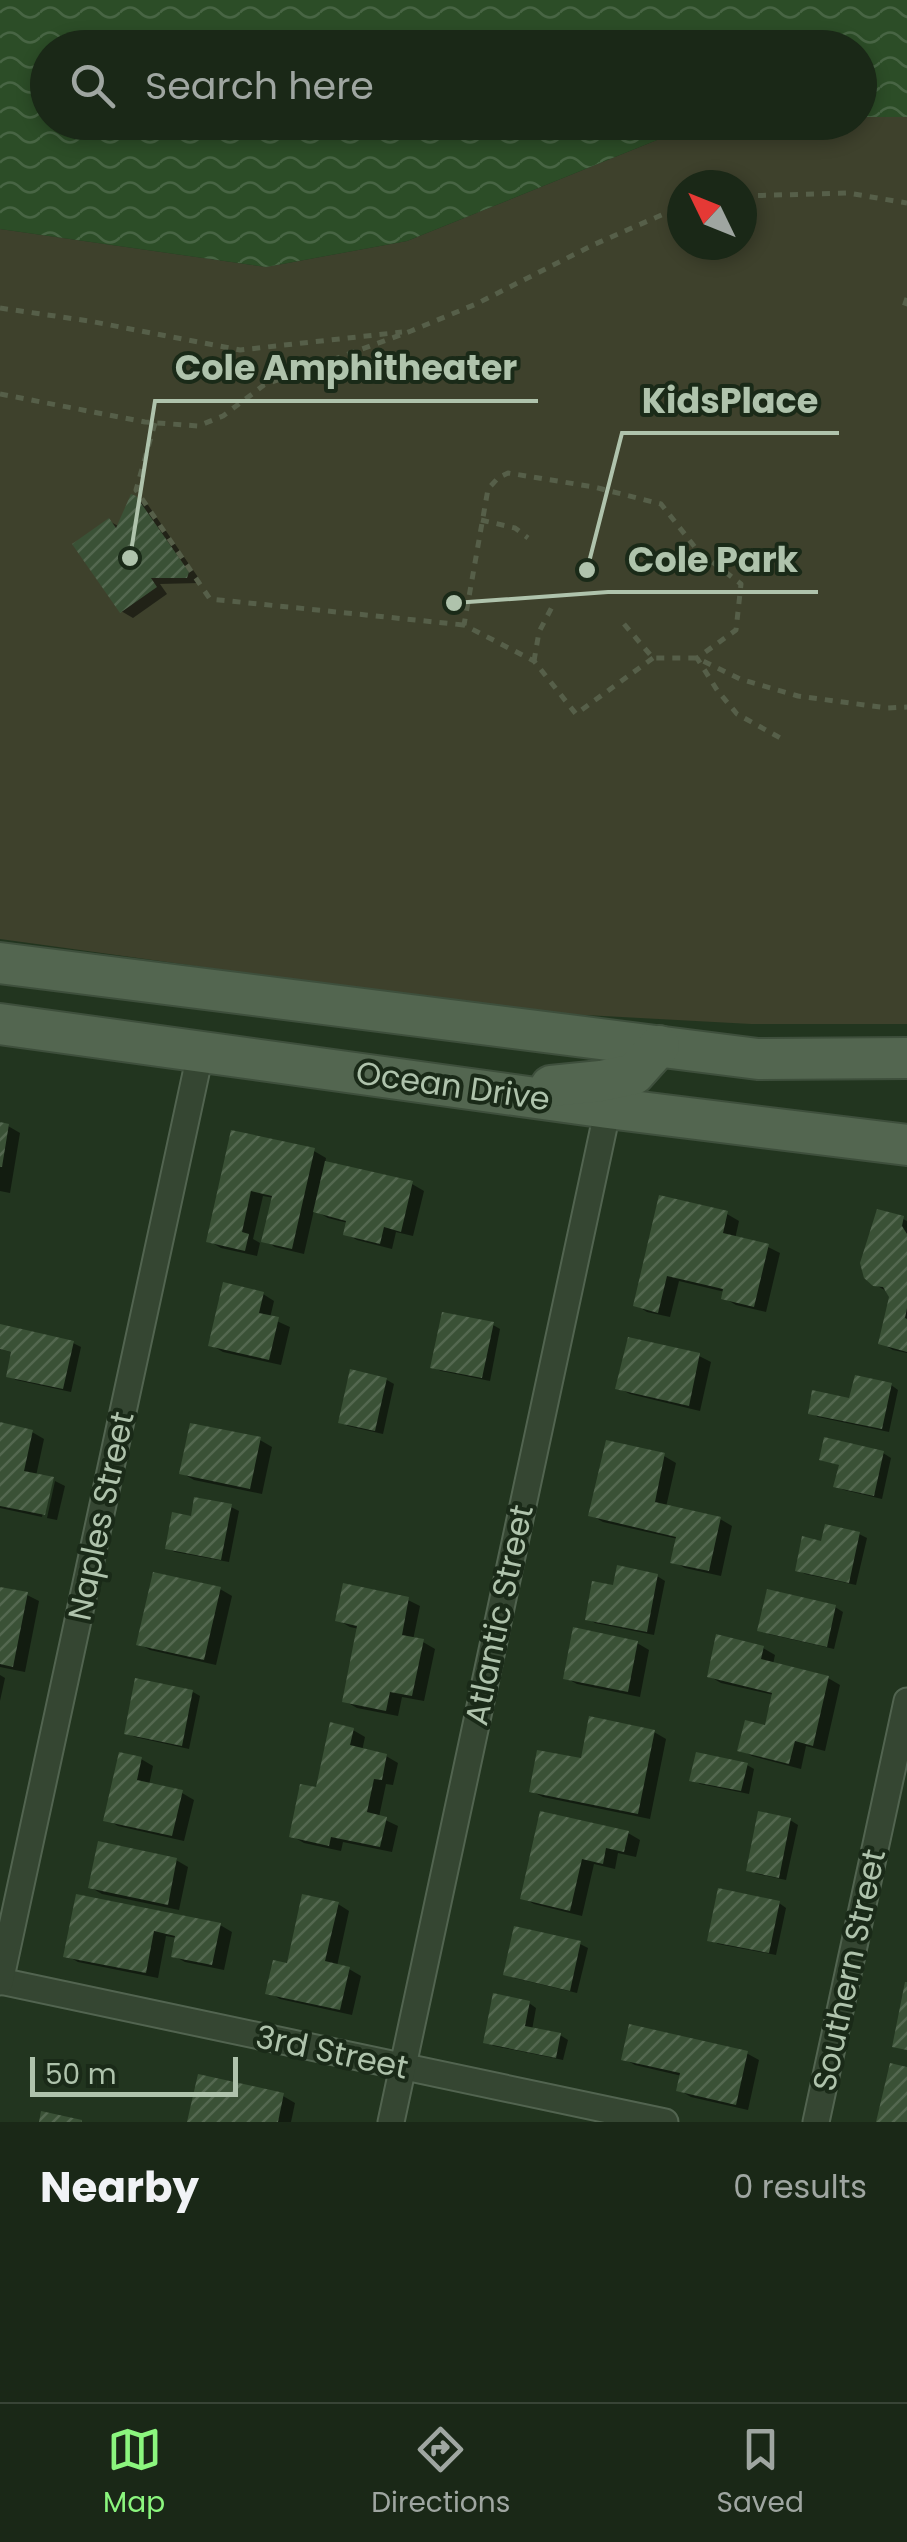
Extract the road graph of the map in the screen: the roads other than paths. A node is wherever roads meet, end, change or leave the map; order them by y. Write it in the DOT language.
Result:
graph roads {
  1 [pos="0,963"];
  2 [pos="0,1024"];
  3 [pos="659,1046"];
  4 [pos="201,1050"];
  5 [pos="907,1058"];
  6 [pos="492,1092"];
  7 [pos="608,1108"];
  8 [pos="907,1145"];
  9 [pos="907,1701"];
  10 [pos="0,1982"];
  11 [pos="402,2066"];
  12 [pos="390,2122"];
  13 [pos="664,2122"];
  14 [pos="816,2122"];
  1 -- 3 [label="main road, Ocean Drive"];
  2 -- 4 [label="main road, Ocean Drive"];
  3 -- 5 [label="main road, Ocean Drive"];
  3 -- 6 [label="main road"];
  4 -- 6 [label="main road, Ocean Drive"];
  4 -- 10 [label="street, Naples Street"];
  6 -- 7 [label="main road, Ocean Drive"];
  7 -- 8 [label="main road, Ocean Drive"];
  7 -- 11 [label="street, Atlantic Street"];
  9 -- 14 [label="street, Southern Street"];
  10 -- 11 [label="street, 3rd Street"];
  11 -- 12 [label="street, Atlantic Street"];
  11 -- 13 [label="street, 3rd Street"];
}
